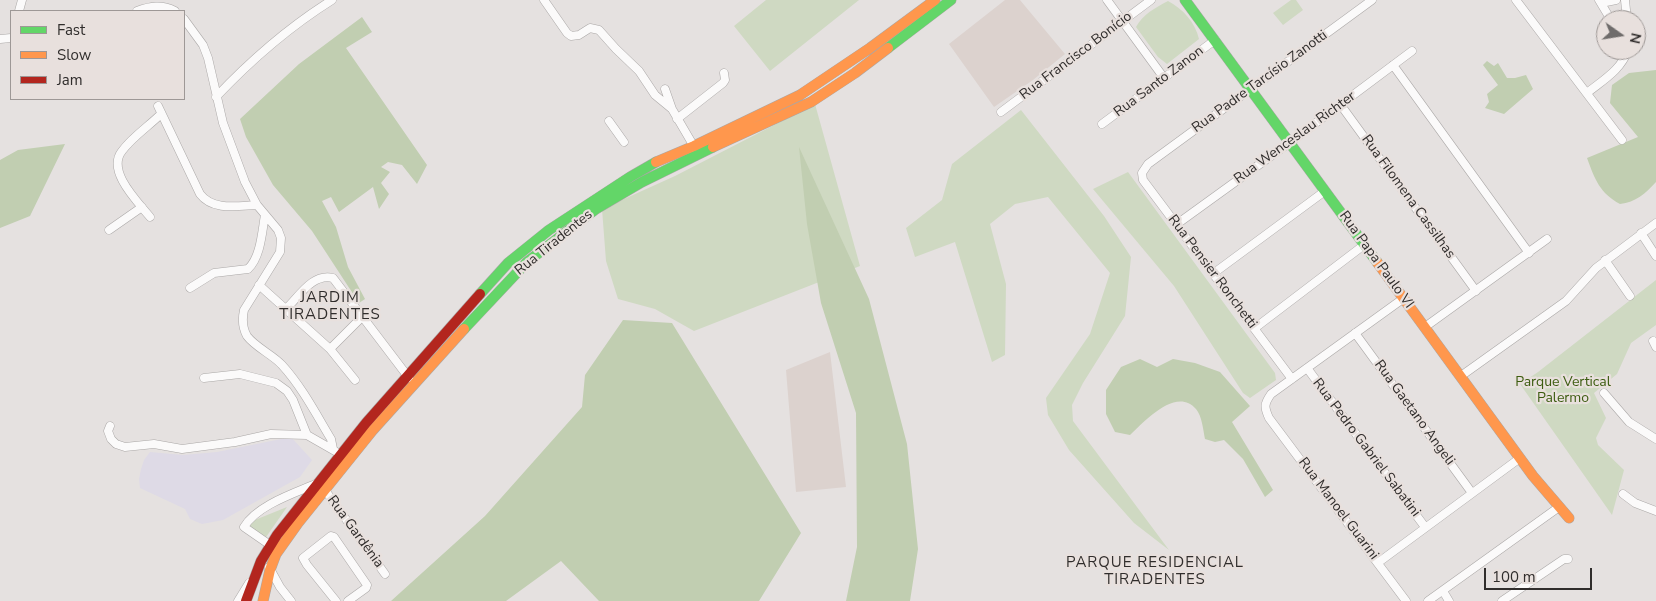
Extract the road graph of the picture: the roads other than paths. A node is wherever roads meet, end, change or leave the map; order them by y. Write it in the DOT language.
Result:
graph roads {
  1 [pos="332,0"];
  2 [pos="544,0"];
  3 [pos="935,0"];
  4 [pos="951,0"];
  5 [pos="1107,0"];
  6 [pos="1151,0"];
  7 [pos="1186,0"];
  8 [pos="1372,0"];
  9 [pos="1516,0"];
  10 [pos="1600,0"];
  11 [pos="1616,0"];
  12 [pos="139,10"];
  13 [pos="173,10"];
  14 [pos="185,20"];
  15 [pos="1123,21"];
  16 [pos="1215,40"];
  17 [pos="870,48"];
  18 [pos="1412,51"];
  19 [pos="874,59"];
  20 [pos="1624,60"];
  21 [pos="1393,65"];
  22 [pos="724,73"];
  23 [pos="1164,78"];
  24 [pos="1250,88"];
  25 [pos="665,89"];
  26 [pos="804,92"];
  27 [pos="1587,93"];
  28 [pos="216,97"];
  29 [pos="807,104"];
  30 [pos="1340,104"];
  31 [pos="672,109"];
  32 [pos="1001,112"];
  33 [pos="759,114"];
  34 [pos="677,119"];
  35 [pos="609,121"];
  36 [pos="1102,124"];
  37 [pos="763,125"];
  38 [pos="1622,140"];
  39 [pos="624,142"];
  40 [pos="1289,143"];
  41 [pos="696,150"];
  42 [pos="1148,164"];
  43 [pos="1324,191"];
  44 [pos="257,205"];
  45 [pos="142,208"];
  46 [pos="266,215"];
  47 [pos="150,217"];
  48 [pos="1656,223"];
  49 [pos="1177,224"];
  50 [pos="110,230"];
  51 [pos="1641,233"];
  52 [pos="1547,239"];
  53 [pos="1364,245"];
  54 [pos="1529,253"];
  55 [pos="1656,256"];
  56 [pos="1605,260"];
  57 [pos="1214,273"];
  58 [pos="259,285"];
  59 [pos="190,288"];
  60 [pos="1476,291"];
  61 [pos="1630,296"];
  62 [pos="1404,298"];
  63 [pos="287,308"];
  64 [pos="363,316"];
  65 [pos="1425,327"];
  66 [pos="1255,328"];
  67 [pos="1355,333"];
  68 [pos="330,349"];
  69 [pos="1307,368"];
  70 [pos="1461,376"];
  71 [pos="204,378"];
  72 [pos="1292,379"];
  73 [pos="355,380"];
  74 [pos="410,380"];
  75 [pos="1604,393"];
  76 [pos="110,426"];
  77 [pos="307,435"];
  78 [pos="1656,439"];
  79 [pos="337,452"];
  80 [pos="1520,458"];
  81 [pos="322,486"];
  82 [pos="1472,493"];
  83 [pos="1622,494"];
  84 [pos="1559,507"];
  85 [pos="1656,511"];
  86 [pos="1569,518"];
  87 [pos="1426,527"];
  88 [pos="287,537"];
  89 [pos="270,545"];
  90 [pos="1568,559"];
  91 [pos="1378,562"];
  92 [pos="258,568"];
  93 [pos="270,570"];
  94 [pos="386,574"];
  95 [pos="266,587"];
  96 [pos="280,587"];
  97 [pos="1443,591"];
  98 [pos="238,601"];
  99 [pos="246,601"];
  100 [pos="263,601"];
  101 [pos="291,601"];
  102 [pos="336,601"];
  103 [pos="348,601"];
  104 [pos="1406,601"];
  105 [pos="1428,601"];
  106 [pos="1449,601"];
  107 [pos="1502,601"];
  1 -- 28 [label="street"];
  2 -- 31 [label="street"];
  3 -- 17 [label="street, Rua Tiradentes"];
  4 -- 19 [label="street, Rua Tiradentes"];
  5 -- 15 [label="street"];
  6 -- 15 [label="street, Rua Francisco Bonício"];
  7 -- 16 [label="street, Rua Papa Paulo VI"];
  8 -- 24 [label="street, Rua Padre Tarcísio Zanotti"];
  9 -- 27 [label="street"];
  10 -- 11 [label="street"];
  12 -- 13 [label="street"];
  14 -- 28 [label="street"];
  15 -- 23 [label="street"];
  15 -- 32 [label="street, Rua Francisco Bonício"];
  16 -- 23 [label="street, Rua Santo Zanon"];
  16 -- 24 [label="street, Rua Papa Paulo VI"];
  17 -- 19 [label="street"];
  17 -- 26 [label="street, Rua Tiradentes"];
  18 -- 21 [label="street, Rua Wenceslau Richter"];
  19 -- 29 [label="street, Rua Tiradentes"];
  20 -- 27 [label="street"];
  21 -- 30 [label="street, Rua Wenceslau Richter"];
  21 -- 54 [label="street"];
  22 -- 34 [label="street"];
  23 -- 36 [label="street, Rua Santo Zanon"];
  24 -- 40 [label="street, Rua Papa Paulo VI"];
  24 -- 42 [label="street, Rua Padre Tarcísio Zanotti"];
  25 -- 31 [label="street"];
  26 -- 29 [label="street"];
  26 -- 33 [label="street, Rua Tiradentes"];
  27 -- 38 [label="street"];
  28 -- 44 [label="street"];
  29 -- 37 [label="street, Rua Tiradentes"];
  30 -- 40 [label="street, Rua Wenceslau Richter"];
  30 -- 60 [label="street, Rua Filomena Cassilhas"];
  31 -- 34 [label="street"];
  33 -- 37 [label="street"];
  33 -- 41 [label="street, Rua Tiradentes"];
  34 -- 41 [label="street"];
  35 -- 39 [label="street"];
  37 -- 41 [label="street, Rua Tiradentes"];
  40 -- 43 [label="street, Rua Papa Paulo VI"];
  40 -- 49 [label="street, Rua Wenceslau Richter"];
  41 -- 74 [label="street, Rua Tiradentes"];
  42 -- 49 [label="street, Rua Pensier Ronchetti"];
  43 -- 53 [label="street, Rua Papa Paulo VI"];
  43 -- 57 [label="street"];
  44 -- 45 [label="street"];
  44 -- 46 [label="street"];
  45 -- 47 [label="street"];
  45 -- 50 [label="street"];
  46 -- 58 [label="street"];
  46 -- 59 [label="street"];
  48 -- 51 [label="street"];
  49 -- 57 [label="street, Rua Pensier Ronchetti"];
  51 -- 55 [label="street"];
  51 -- 56 [label="street"];
  52 -- 54 [label="street"];
  53 -- 62 [label="street, Rua Papa Paulo VI"];
  53 -- 66 [label="street"];
  54 -- 60 [label="street"];
  56 -- 61 [label="street"];
  56 -- 70 [label="street"];
  57 -- 66 [label="street, Rua Pensier Ronchetti"];
  58 -- 63 [label="street"];
  58 -- 79 [label="street"];
  60 -- 65 [label="street"];
  62 -- 65 [label="street, Rua Papa Paulo VI"];
  62 -- 67 [label="street"];
  63 -- 64 [label="street"];
  63 -- 68 [label="street"];
  64 -- 68 [label="street"];
  64 -- 74 [label="street"];
  65 -- 70 [label="street, Rua Papa Paulo VI"];
  66 -- 72 [label="street, Rua Pensier Ronchetti"];
  67 -- 69 [label="street"];
  67 -- 82 [label="street, Rua Gaetano Angeli"];
  68 -- 73 [label="street"];
  69 -- 72 [label="street"];
  69 -- 87 [label="street, Rua Pedro Gabriel Sabatini"];
  70 -- 80 [label="street, Rua Papa Paulo VI"];
  71 -- 77 [label="street"];
  72 -- 91 [label="street, Rua Manoel Guarini"];
  74 -- 79 [label="street, Rua Tiradentes"];
  74 -- 81 [label="street, Rua Tiradentes"];
  75 -- 78 [label="street"];
  76 -- 77 [label="street"];
  77 -- 79 [label="street"];
  79 -- 81 [label="street, Rua Tiradentes"];
  80 -- 82 [label="street"];
  80 -- 84 [label="street, Rua Papa Paulo VI"];
  81 -- 88 [label="street, Rua Tiradentes"];
  81 -- 89 [label="street, Rua Tiradentes"];
  81 -- 89 [label="street, Rua Tiradentes"];
  81 -- 94 [label="street, Rua Gardênia"];
  82 -- 87 [label="street"];
  83 -- 85 [label="street"];
  84 -- 86 [label="street, Rua Papa Paulo VI"];
  84 -- 97 [label="street"];
  87 -- 91 [label="street"];
  88 -- 89 [label="street"];
  88 -- 93 [label="street, Rua Tiradentes"];
  89 -- 92 [label="street, Rua Tiradentes"];
  89 -- 93 [label="street"];
  90 -- 107 [label="street"];
  91 -- 104 [label="street, Rua Manoel Guarini"];
  92 -- 98 [label="street, Rua Tiradentes"];
  92 -- 99 [label="street, Rua Tiradentes"];
  93 -- 95 [label="street, Rua Tiradentes"];
  93 -- 96 [label="street"];
  95 -- 96 [label="street"];
  95 -- 100 [label="street, Rua Tiradentes"];
  96 -- 101 [label="street"];
  97 -- 105 [label="street"];
  97 -- 106 [label="street"];
  102 -- 103 [label="street"];
}
